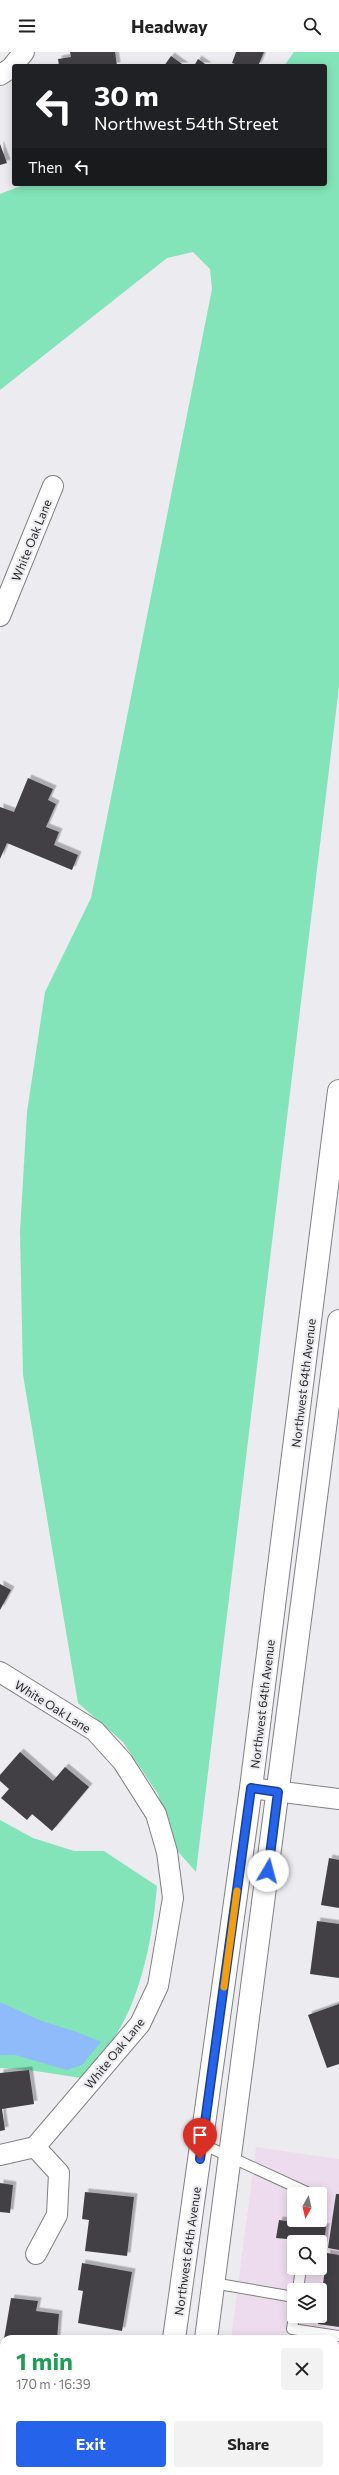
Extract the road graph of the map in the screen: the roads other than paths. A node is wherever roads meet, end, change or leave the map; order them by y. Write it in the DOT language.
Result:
graph roads {
  1 [pos="24,52"];
  2 [pos="14,64"];
  3 [pos="12,67"];
  4 [pos="0,75"];
  5 [pos="53,486"];
  6 [pos="0,616"];
  7 [pos="339,1091"];
  8 [pos="339,1321"];
  9 [pos="0,1672"];
  10 [pos="251,1788"];
  11 [pos="278,1792"];
  12 [pos="339,1799"];
  13 [pos="202,2144"];
  14 [pos="35,2147"];
  15 [pos="0,2155"];
  16 [pos="229,2156"];
  17 [pos="296,2187"];
  18 [pos="36,2254"];
  19 [pos="213,2283"];
  20 [pos="287,2296"];
  21 [pos="293,2323"];
  22 [pos="175,2335"];
  23 [pos="206,2335"];
  24 [pos="332,2335"];
  1 -- 2 [label="street"];
  3 -- 4 [label="street"];
  5 -- 6 [label="street, White Oak Lane"];
  7 -- 10 [label="main road, Northwest 64th Avenue"];
  8 -- 11 [label="main road"];
  9 -- 14 [label="street, White Oak Lane"];
  10 -- 11 [label="street"];
  10 -- 13 [label="main road, Northwest 64th Avenue"];
  11 -- 12 [label="street"];
  11 -- 16 [label="main road"];
  13 -- 16 [label="lane"];
  13 -- 22 [label="main road, Northwest 64th Avenue"];
  14 -- 15 [label="street"];
  14 -- 18 [label="street"];
  16 -- 17 [label="lane"];
  16 -- 19 [label="main road"];
  19 -- 20 [label="lane"];
  19 -- 23 [label="main road"];
  21 -- 24 [label="lane"];
}
